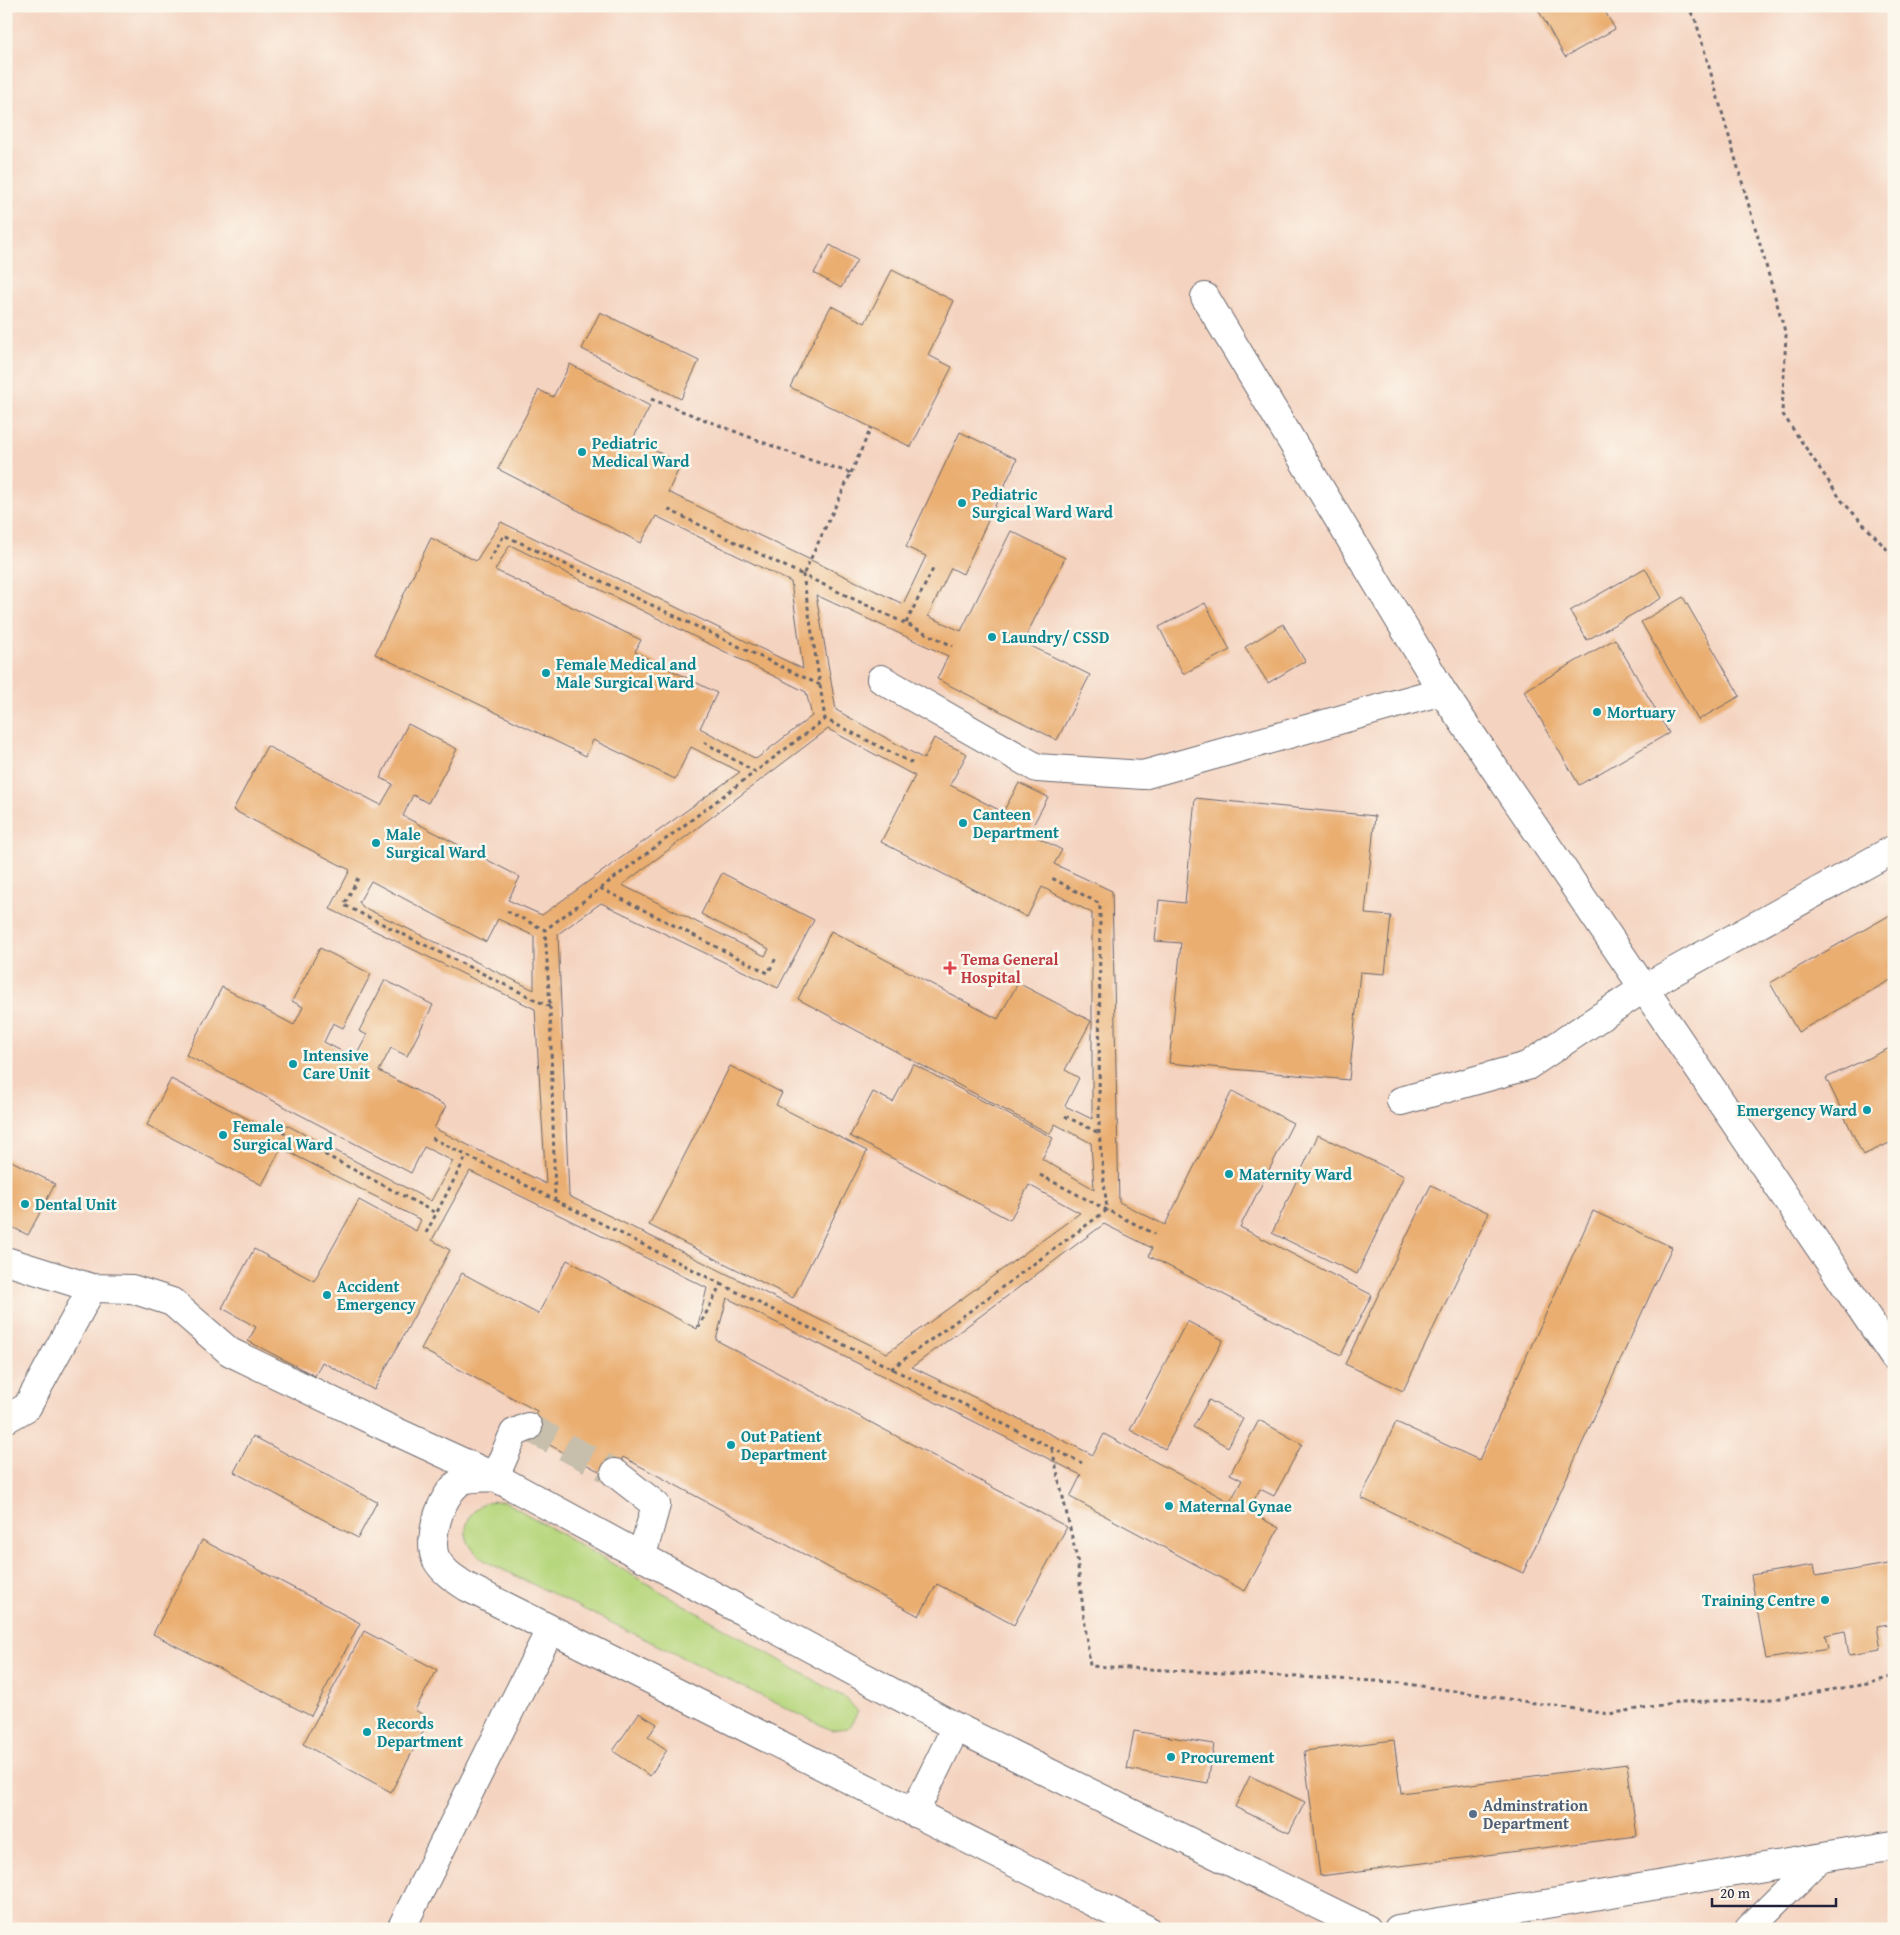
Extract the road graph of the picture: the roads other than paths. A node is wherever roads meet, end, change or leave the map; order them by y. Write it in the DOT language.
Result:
graph roads {
  1 [pos="1205,297"];
  2 [pos="880,679"];
  3 [pos="1442,691"];
  4 [pos="1894,849"];
  5 [pos="1644,988"];
  6 [pos="1402,1101"];
  7 [pos="6,1261"];
  8 [pos="92,1288"];
  9 [pos="1894,1357"];
  10 [pos="6,1419"];
  11 [pos="528,1427"];
  12 [pos="614,1473"];
  13 [pos="495,1477"];
  14 [pos="642,1555"];
  15 [pos="550,1630"];
  16 [pos="956,1727"];
  17 [pos="914,1813"];
  18 [pos="1894,1845"];
  19 [pos="1820,1858"];
  20 [pos="401,1929"];
  21 [pos="1146,1929"];
  22 [pos="1367,1929"];
  23 [pos="1398,1929"];
  24 [pos="1749,1929"];
  1 -- 3 [label="street"];
  2 -- 3 [label="street"];
  3 -- 5 [label="street"];
  4 -- 5 [label="street"];
  5 -- 6 [label="street"];
  5 -- 9 [label="street"];
  7 -- 8 [label="street"];
  8 -- 10 [label="street"];
  8 -- 13 [label="street"];
  11 -- 13 [label="street"];
  12 -- 14 [label="street"];
  13 -- 14 [label="street"];
  13 -- 15 [label="street"];
  14 -- 16 [label="street"];
  15 -- 17 [label="street"];
  15 -- 20 [label="street"];
  16 -- 17 [label="street"];
  16 -- 22 [label="street"];
  17 -- 21 [label="street"];
  18 -- 19 [label="street"];
  19 -- 23 [label="street"];
  19 -- 24 [label="street"];
}
